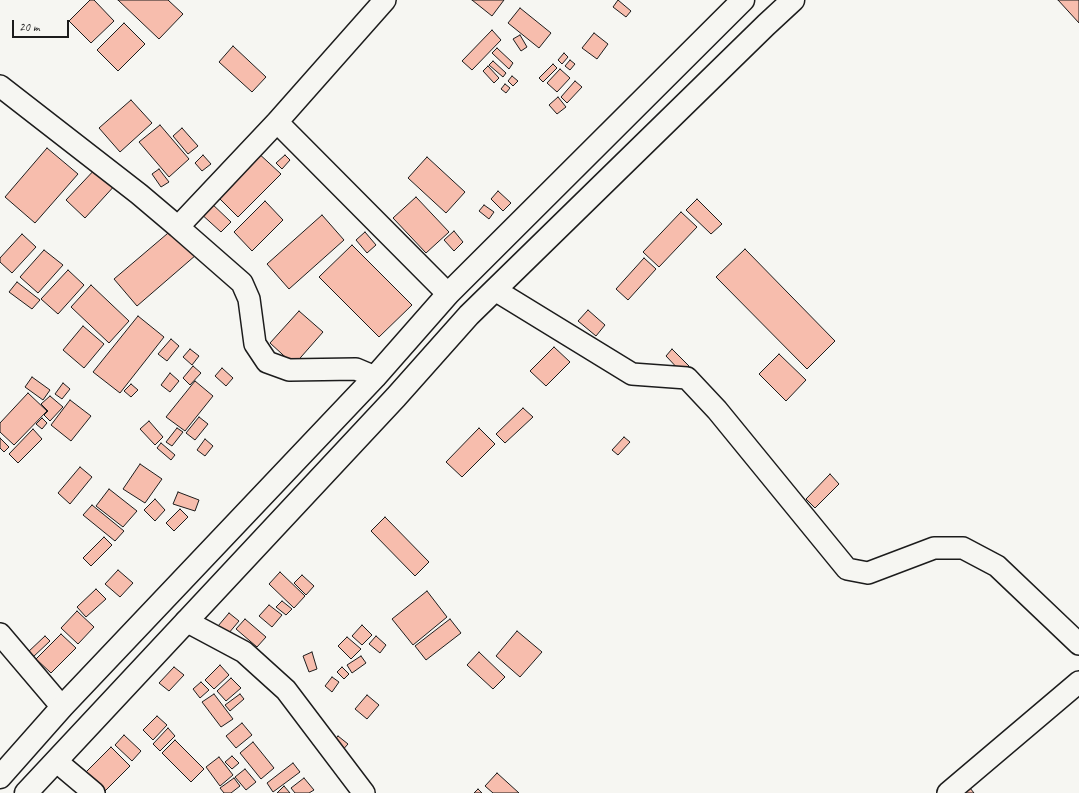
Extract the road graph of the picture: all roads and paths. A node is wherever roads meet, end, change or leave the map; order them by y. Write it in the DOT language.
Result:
graph roads {
  1 [pos="385,0"];
  2 [pos="743,0"];
  3 [pos="793,0"];
  4 [pos="0,86"];
  5 [pos="277,122"];
  6 [pos="178,227"];
  7 [pos="495,290"];
  8 [pos="448,294"];
  9 [pos="375,376"];
  10 [pos="186,621"];
  11 [pos="0,634"];
  12 [pos="1079,644"];
  13 [pos="1079,682"];
  14 [pos="62,707"];
  15 [pos="56,761"];
  16 [pos="0,778"];
  17 [pos="26,793"];
  18 [pos="94,793"];
  19 [pos="364,793"];
  20 [pos="948,793"];
  1 -- 5 [label="street"];
  2 -- 8 [label="main road"];
  3 -- 7 [label="main road"];
  4 -- 6 [label="street"];
  5 -- 6 [label="street"];
  5 -- 8 [label="street"];
  6 -- 9 [label="street"];
  7 -- 10 [label="main road"];
  7 -- 12 [label="street"];
  8 -- 9 [label="main road"];
  9 -- 14 [label="main road"];
  10 -- 15 [label="main road"];
  10 -- 19 [label="street"];
  11 -- 14 [label="street"];
  13 -- 20 [label="street"];
  14 -- 16 [label="main road"];
  15 -- 17 [label="main road"];
  15 -- 18 [label="street"];
}
